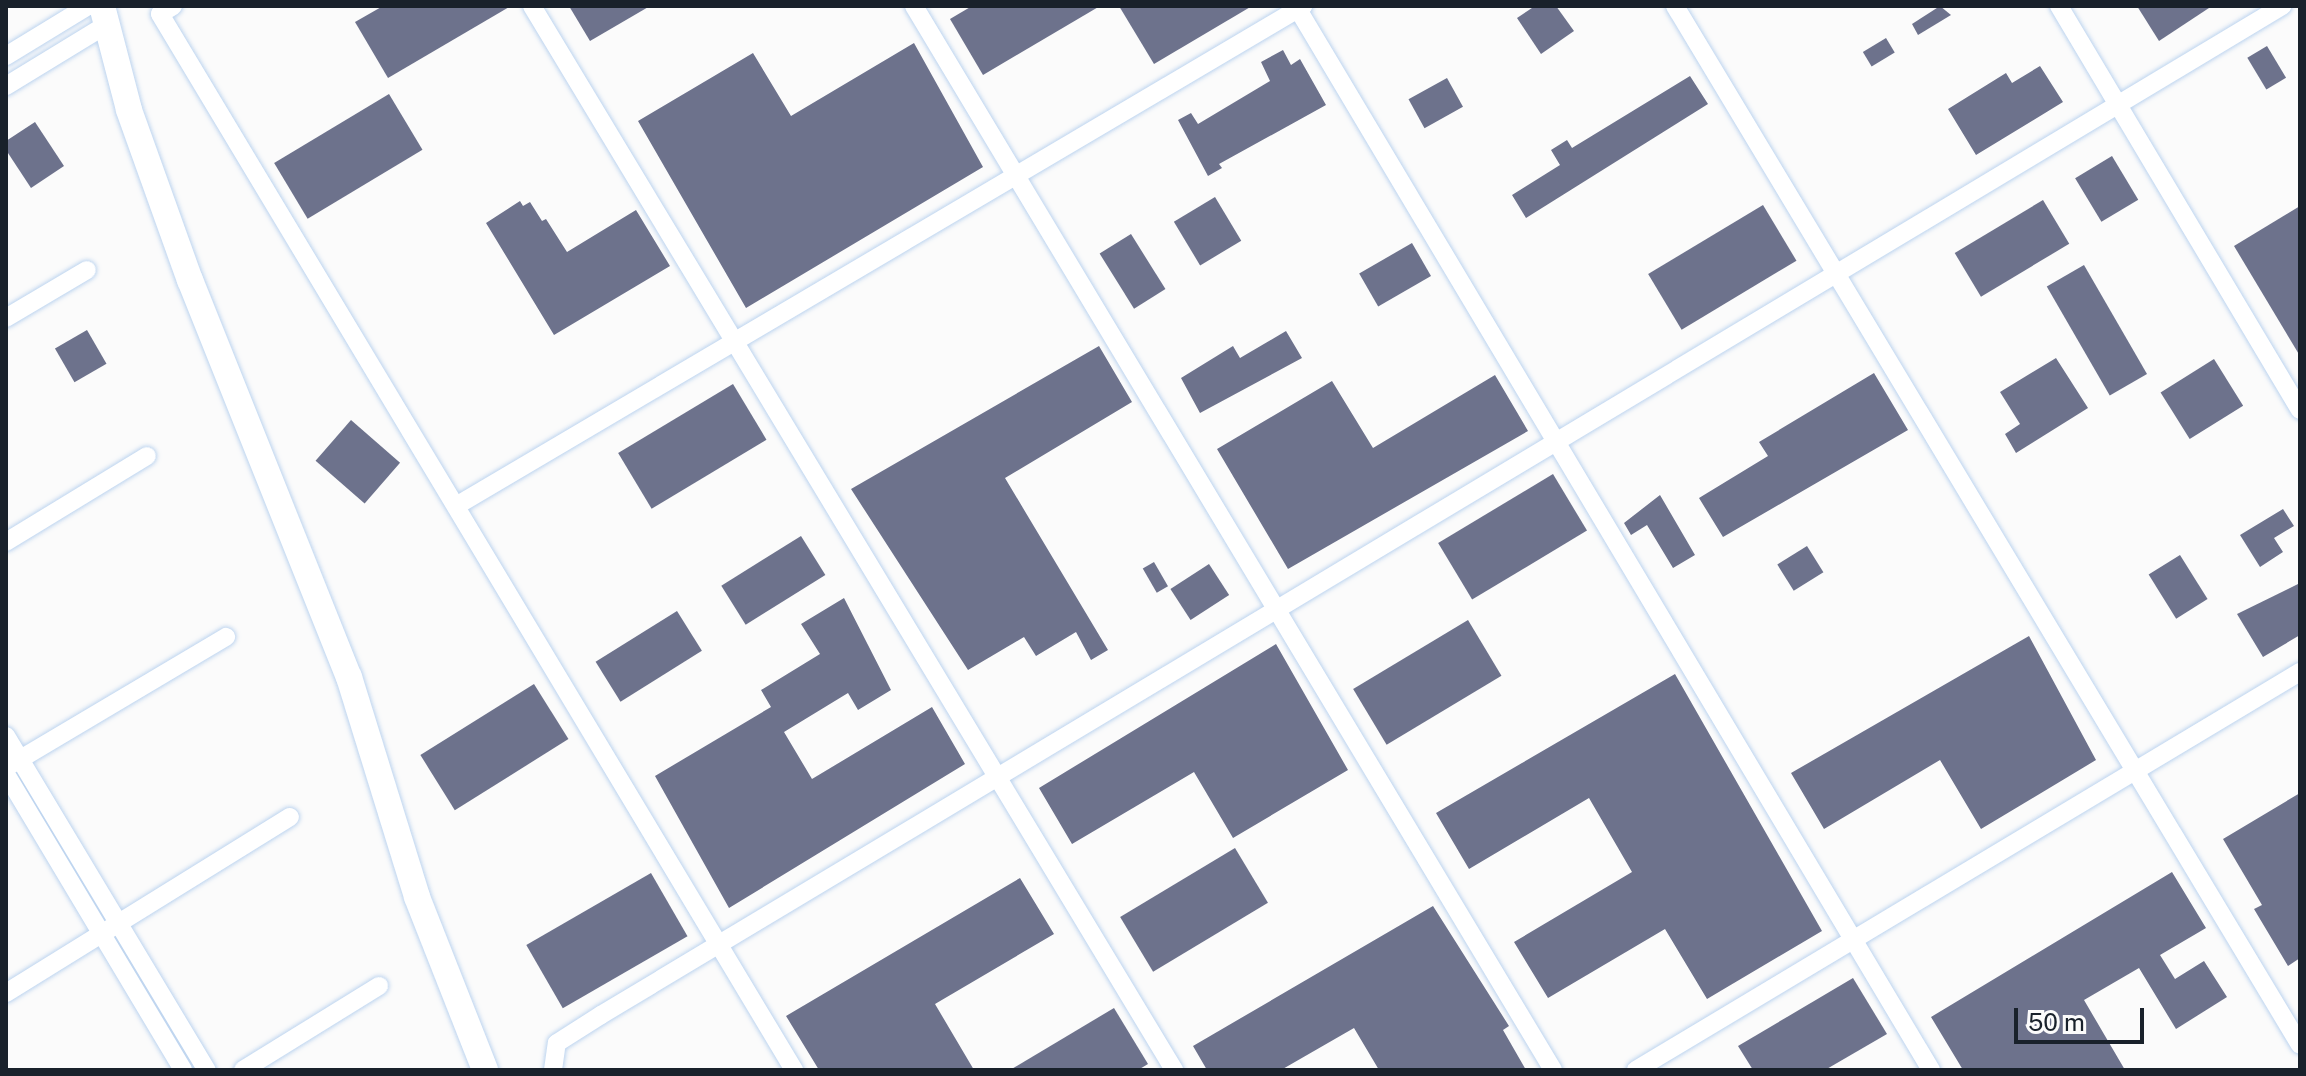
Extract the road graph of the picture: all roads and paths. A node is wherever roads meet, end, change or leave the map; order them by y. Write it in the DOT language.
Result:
graph roads {
  1 [pos="88,6"];
  2 [pos="173,6"];
  3 [pos="532,6"];
  4 [pos="914,6"];
  5 [pos="1675,6"];
  6 [pos="2059,6"];
  7 [pos="2282,6"];
  8 [pos="1299,7"];
  9 [pos="104,15"];
  10 [pos="6,56"];
  11 [pos="6,86"];
  12 [pos="2118,105"];
  13 [pos="1016,175"];
  14 [pos="87,270"];
  15 [pos="1837,274"];
  16 [pos="6,318"];
  17 [pos="735,341"];
  18 [pos="2300,410"];
  19 [pos="1552,441"];
  20 [pos="147,456"];
  21 [pos="456,506"];
  22 [pos="6,542"];
  23 [pos="1279,611"];
  24 [pos="226,637"];
  25 [pos="2300,672"];
  26 [pos="6,736"];
  27 [pos="13,763"];
  28 [pos="2135,771"];
  29 [pos="6,774"];
  30 [pos="999,780"];
  31 [pos="290,817"];
  32 [pos="119,923"];
  33 [pos="100,934"];
  34 [pos="1853,940"];
  35 [pos="720,946"];
  36 [pos="379,986"];
  37 [pos="6,993"];
  38 [pos="2300,1045"];
  39 [pos="183,1070"];
  40 [pos="207,1070"];
  41 [pos="243,1070"];
  42 [pos="485,1070"];
  43 [pos="553,1070"];
  44 [pos="794,1070"];
  45 [pos="1174,1070"];
  46 [pos="1553,1070"];
  47 [pos="1636,1070"];
  48 [pos="1931,1070"];
  1 -- 10 [label="street"];
  2 -- 21 [label="street"];
  3 -- 17 [label="street"];
  4 -- 13 [label="street"];
  5 -- 15 [label="street"];
  6 -- 12 [label="street"];
  7 -- 12 [label="street"];
  8 -- 13 [label="street"];
  8 -- 19 [label="street"];
  9 -- 11 [label="street"];
  9 -- 42 [label="street"];
  12 -- 15 [label="street"];
  12 -- 18 [label="street"];
  13 -- 17 [label="street"];
  13 -- 23 [label="street"];
  14 -- 16 [label="street"];
  15 -- 19 [label="street"];
  15 -- 28 [label="street"];
  17 -- 21 [label="street"];
  17 -- 30 [label="street"];
  19 -- 23 [label="street"];
  19 -- 34 [label="street"];
  20 -- 22 [label="street"];
  21 -- 35 [label="street"];
  23 -- 30 [label="street"];
  23 -- 46 [label="street"];
  24 -- 27 [label="street"];
  25 -- 28 [label="street"];
  26 -- 27 [label="street"];
  27 -- 32 [label="street"];
  28 -- 34 [label="street"];
  28 -- 38 [label="street"];
  29 -- 33 [label="street"];
  30 -- 35 [label="street"];
  30 -- 45 [label="street"];
  31 -- 32 [label="street"];
  32 -- 33 [label="street"];
  32 -- 40 [label="street"];
  33 -- 37 [label="street"];
  33 -- 39 [label="street"];
  34 -- 47 [label="street"];
  34 -- 48 [label="street"];
  35 -- 43 [label="street"];
  35 -- 44 [label="street"];
  36 -- 41 [label="street"];
}
